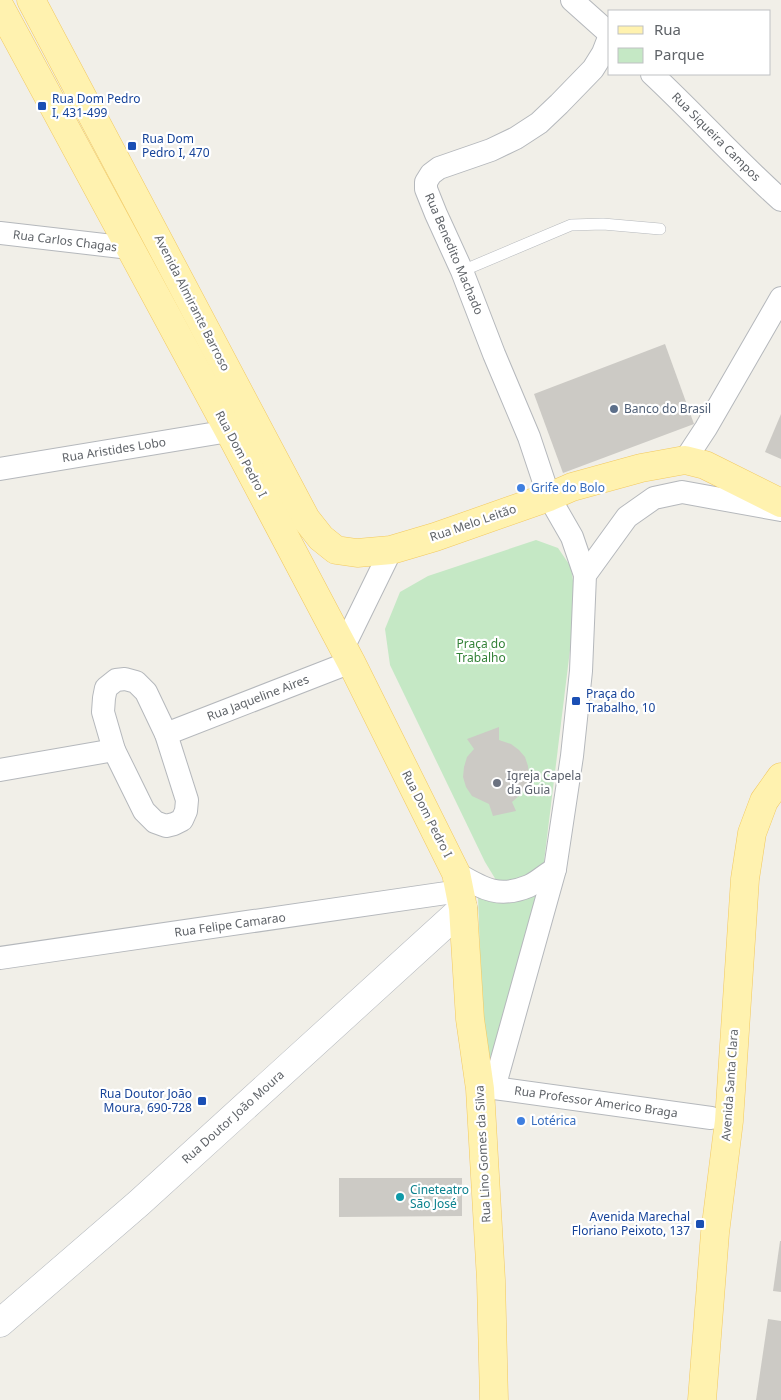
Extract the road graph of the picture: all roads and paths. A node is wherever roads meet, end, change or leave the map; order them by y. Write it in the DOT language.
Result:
graph roads {
  1 [pos="31,0"];
  2 [pos="572,0"];
  3 [pos="0,7"];
  4 [pos="608,33"];
  5 [pos="608,40"];
  6 [pos="653,75"];
  7 [pos="781,200"];
  8 [pos="660,229"];
  9 [pos="0,233"];
  10 [pos="130,248"];
  11 [pos="462,271"];
  12 [pos="781,298"];
  13 [pos="229,431"];
  14 [pos="685,460"];
  15 [pos="0,468"];
  16 [pos="549,497"];
  17 [pos="781,503"];
  18 [pos="781,510"];
  19 [pos="390,550"];
  20 [pos="585,575"];
  21 [pos="347,655"];
  22 [pos="166,734"];
  23 [pos="114,750"];
  24 [pos="0,770"];
  25 [pos="781,777"];
  26 [pos="554,869"];
  27 [pos="460,891"];
  28 [pos="0,958"];
  29 [pos="487,1088"];
  30 [pos="711,1118"];
  31 [pos="0,1323"];
  32 [pos="494,1400"];
  33 [pos="702,1400"];
  1 -- 19 [label="main road, Avenida Almirante Barroso"];
  2 -- 4 [label="street"];
  3 -- 10 [label="main road, Rua Dom Pedro I"];
  5 -- 11 [label="street, Rua Benedito Machado"];
  6 -- 7 [label="street, Rua Siqueira Campos"];
  8 -- 11 [label="lane"];
  9 -- 10 [label="street, Rua Carlos Chagas"];
  10 -- 13 [label="main road, Rua Dom Pedro I"];
  11 -- 16 [label="street, Rua Benedito Machado"];
  12 -- 14 [label="street"];
  13 -- 15 [label="street, Rua Aristides Lobo"];
  13 -- 21 [label="main road, Rua Dom Pedro I"];
  14 -- 16 [label="main road, Rua Melo Leitão"];
  14 -- 17 [label="main road, Rua Melo Leitão"];
  16 -- 19 [label="main road, Rua Melo Leitão"];
  16 -- 20 [label="street, Rua Benedito Machado"];
  18 -- 20 [label="street"];
  19 -- 21 [label="street"];
  20 -- 26 [label="street"];
  21 -- 22 [label="street, Rua Jaqueline Aires"];
  21 -- 27 [label="main road, Rua Dom Pedro I"];
  22 -- 23 [label="street"];
  22 -- 23 [label="street"];
  23 -- 24 [label="street"];
  25 -- 33 [label="main road, Avenida Santa Clara"];
  26 -- 27 [label="street"];
  26 -- 29 [label="street"];
  27 -- 28 [label="street, Rua Felipe Camarao"];
  27 -- 29 [label="main road, Rua Lino Gomes da Silva"];
  27 -- 31 [label="main road, Rua Doutor João Moura"];
  29 -- 30 [label="street, Rua Professor Americo Braga"];
  29 -- 32 [label="main road, Rua Lino Gomes da Silva"];
}
